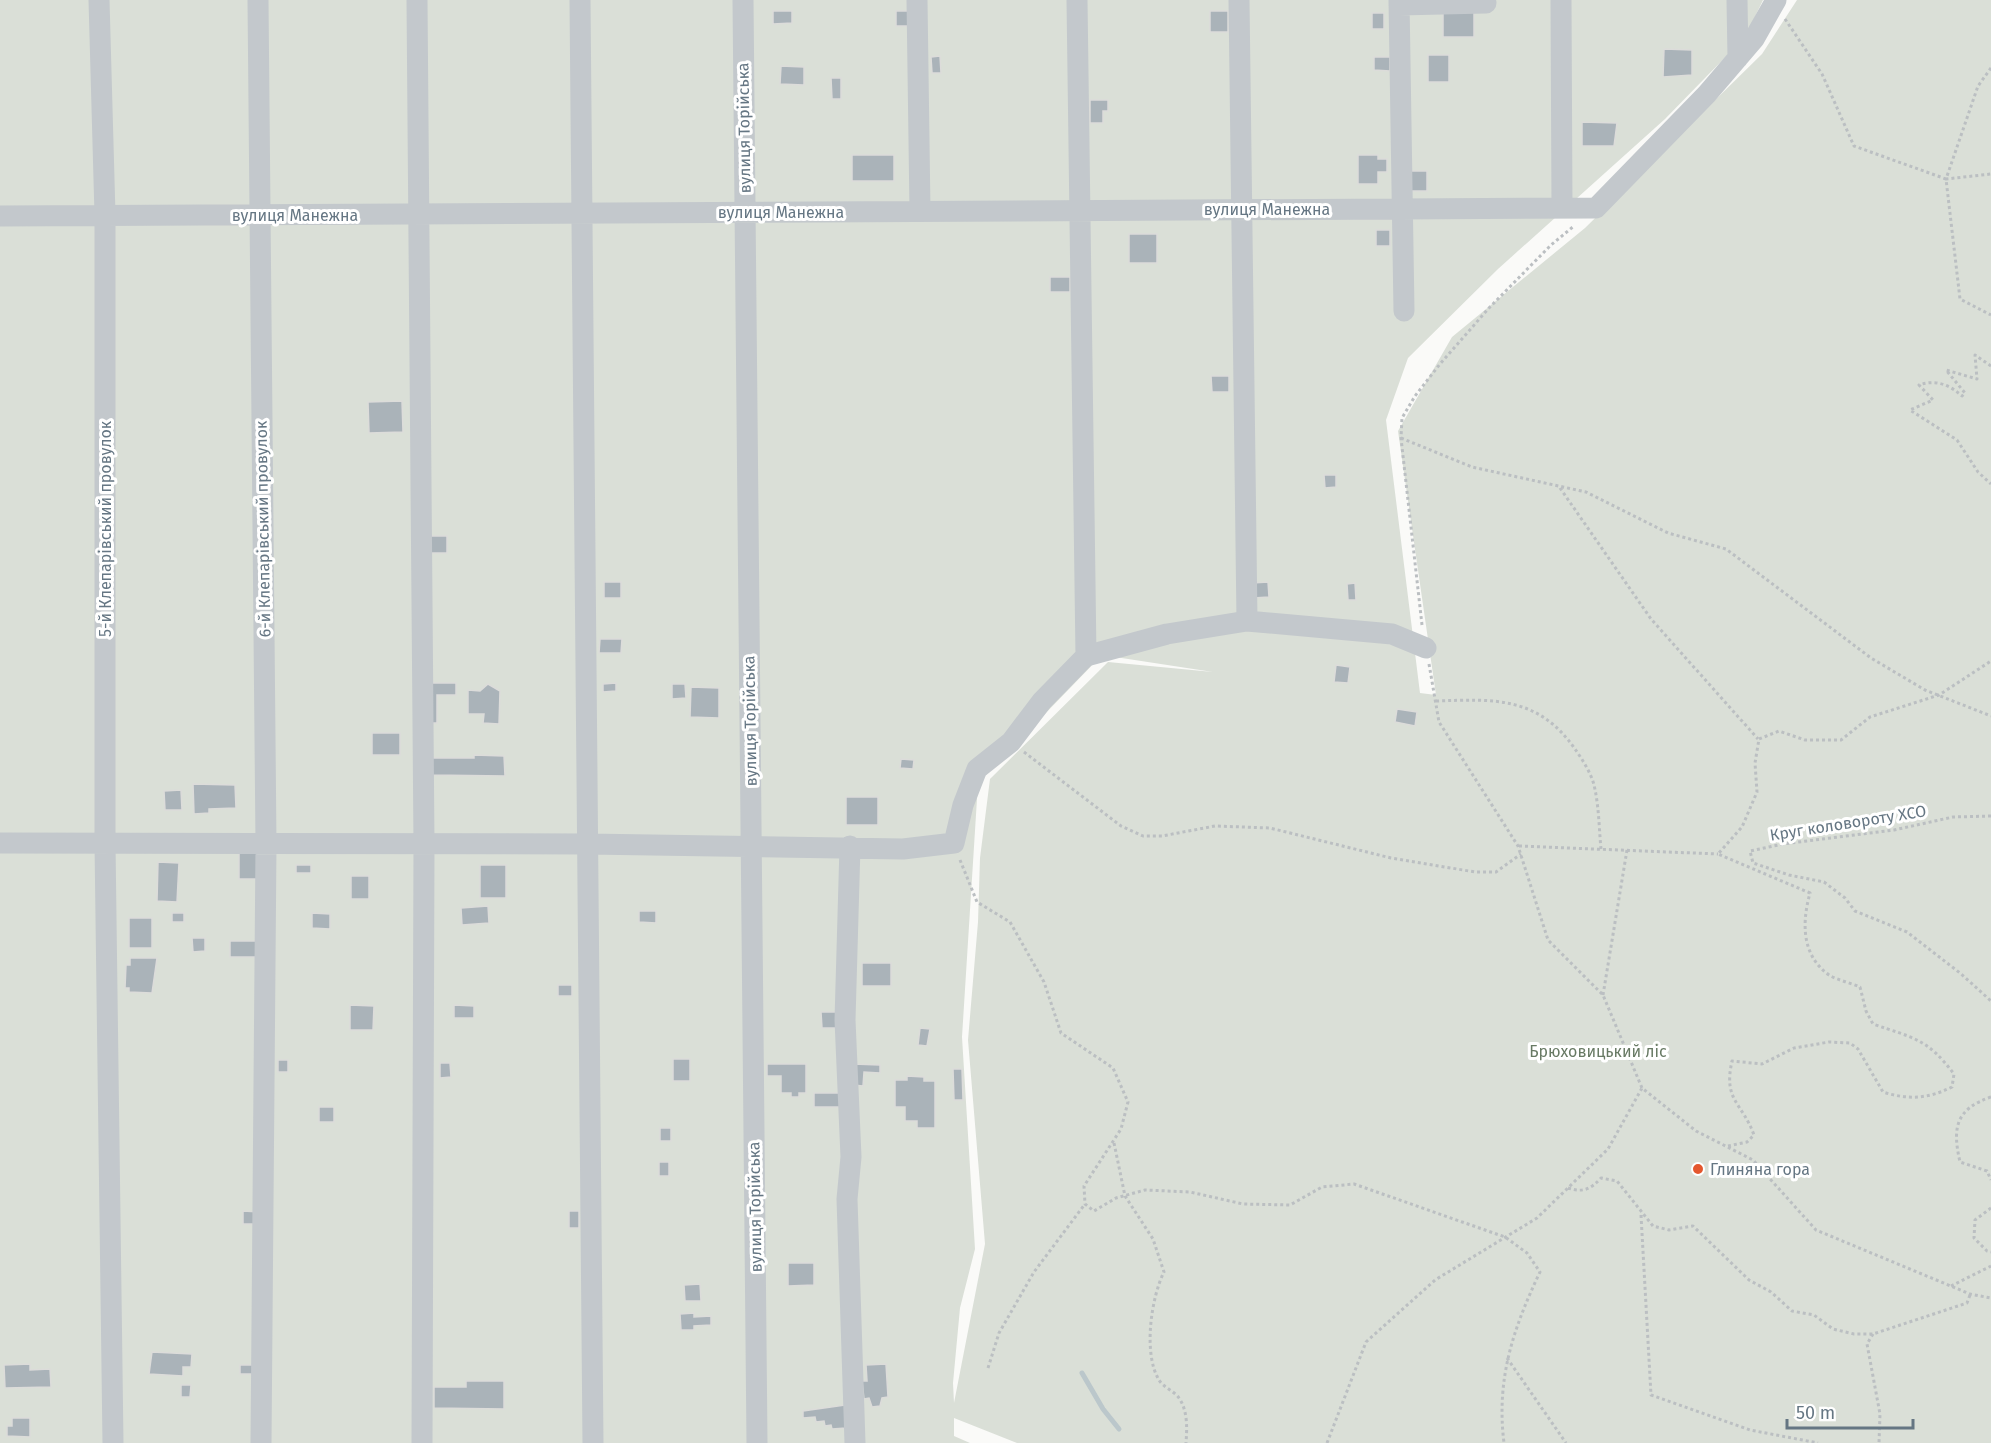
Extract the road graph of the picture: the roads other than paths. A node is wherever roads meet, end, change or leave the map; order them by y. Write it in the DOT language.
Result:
graph roads {
  1 [pos="99,0"];
  2 [pos="258,0"];
  3 [pos="417,0"];
  4 [pos="580,0"];
  5 [pos="743,0"];
  6 [pos="917,0"];
  7 [pos="1077,0"];
  8 [pos="1239,0"];
  9 [pos="1561,0"];
  10 [pos="1737,0"];
  11 [pos="1775,1"];
  12 [pos="1399,2"];
  13 [pos="1486,3"];
  14 [pos="1738,58"];
  15 [pos="1403,208"];
  16 [pos="1562,208"];
  17 [pos="1241,209"];
  18 [pos="1080,210"];
  19 [pos="920,211"];
  20 [pos="745,212"];
  21 [pos="584,213"];
  22 [pos="420,214"];
  23 [pos="260,215"];
  24 [pos="0,216"];
  25 [pos="105,216"];
  26 [pos="1404,311"];
  27 [pos="1247,621"];
  28 [pos="1426,648"];
  29 [pos="1086,656"];
  30 [pos="0,843"];
  31 [pos="105,843"];
  32 [pos="266,844"];
  33 [pos="424,844"];
  34 [pos="588,844"];
  35 [pos="850,846"];
  36 [pos="751,847"];
  37 [pos="113,1443"];
  38 [pos="261,1443"];
  39 [pos="422,1443"];
  40 [pos="592,1443"];
  41 [pos="757,1443"];
  42 [pos="855,1443"];
  1 -- 25 [label="street, 5-й Клепарівський провулок"];
  2 -- 23 [label="street, 6-й Клепарівський провулок"];
  3 -- 22 [label="street"];
  4 -- 21 [label="street"];
  5 -- 20 [label="street, вулиця Торійська"];
  6 -- 19 [label="street"];
  7 -- 18 [label="street"];
  8 -- 17 [label="street"];
  9 -- 16 [label="street"];
  10 -- 14 [label="street"];
  11 -- 14 [label="street"];
  12 -- 13 [label="street"];
  12 -- 15 [label="street"];
  14 -- 16 [label="street, вулиця Манежна"];
  15 -- 16 [label="street, вулиця Манежна"];
  15 -- 17 [label="street, вулиця Манежна"];
  15 -- 26 [label="street"];
  17 -- 18 [label="street, вулиця Манежна"];
  17 -- 27 [label="street"];
  18 -- 19 [label="street, вулиця Манежна"];
  18 -- 29 [label="street"];
  19 -- 20 [label="street, вулиця Манежна"];
  20 -- 21 [label="street, вулиця Манежна"];
  20 -- 36 [label="street, вулиця Торійська"];
  21 -- 22 [label="street, вулиця Манежна"];
  21 -- 34 [label="street"];
  22 -- 23 [label="street, вулиця Манежна"];
  22 -- 33 [label="street"];
  23 -- 25 [label="street, вулиця Манежна"];
  23 -- 32 [label="street, 6-й Клепарівський провулок"];
  24 -- 25 [label="street, вулиця Манежна"];
  25 -- 31 [label="street, 5-й Клепарівський провулок"];
  27 -- 28 [label="street"];
  27 -- 29 [label="street"];
  29 -- 35 [label="street"];
  30 -- 31 [label="street"];
  31 -- 32 [label="street"];
  31 -- 37 [label="street, 5-й Клепарівський провулок"];
  32 -- 33 [label="street"];
  32 -- 38 [label="street, 6-й Клепарівський провулок"];
  33 -- 34 [label="street"];
  33 -- 39 [label="street"];
  34 -- 36 [label="street"];
  34 -- 40 [label="street"];
  35 -- 36 [label="street"];
  35 -- 42 [label="street"];
  36 -- 41 [label="street, вулиця Торійська"];
}
